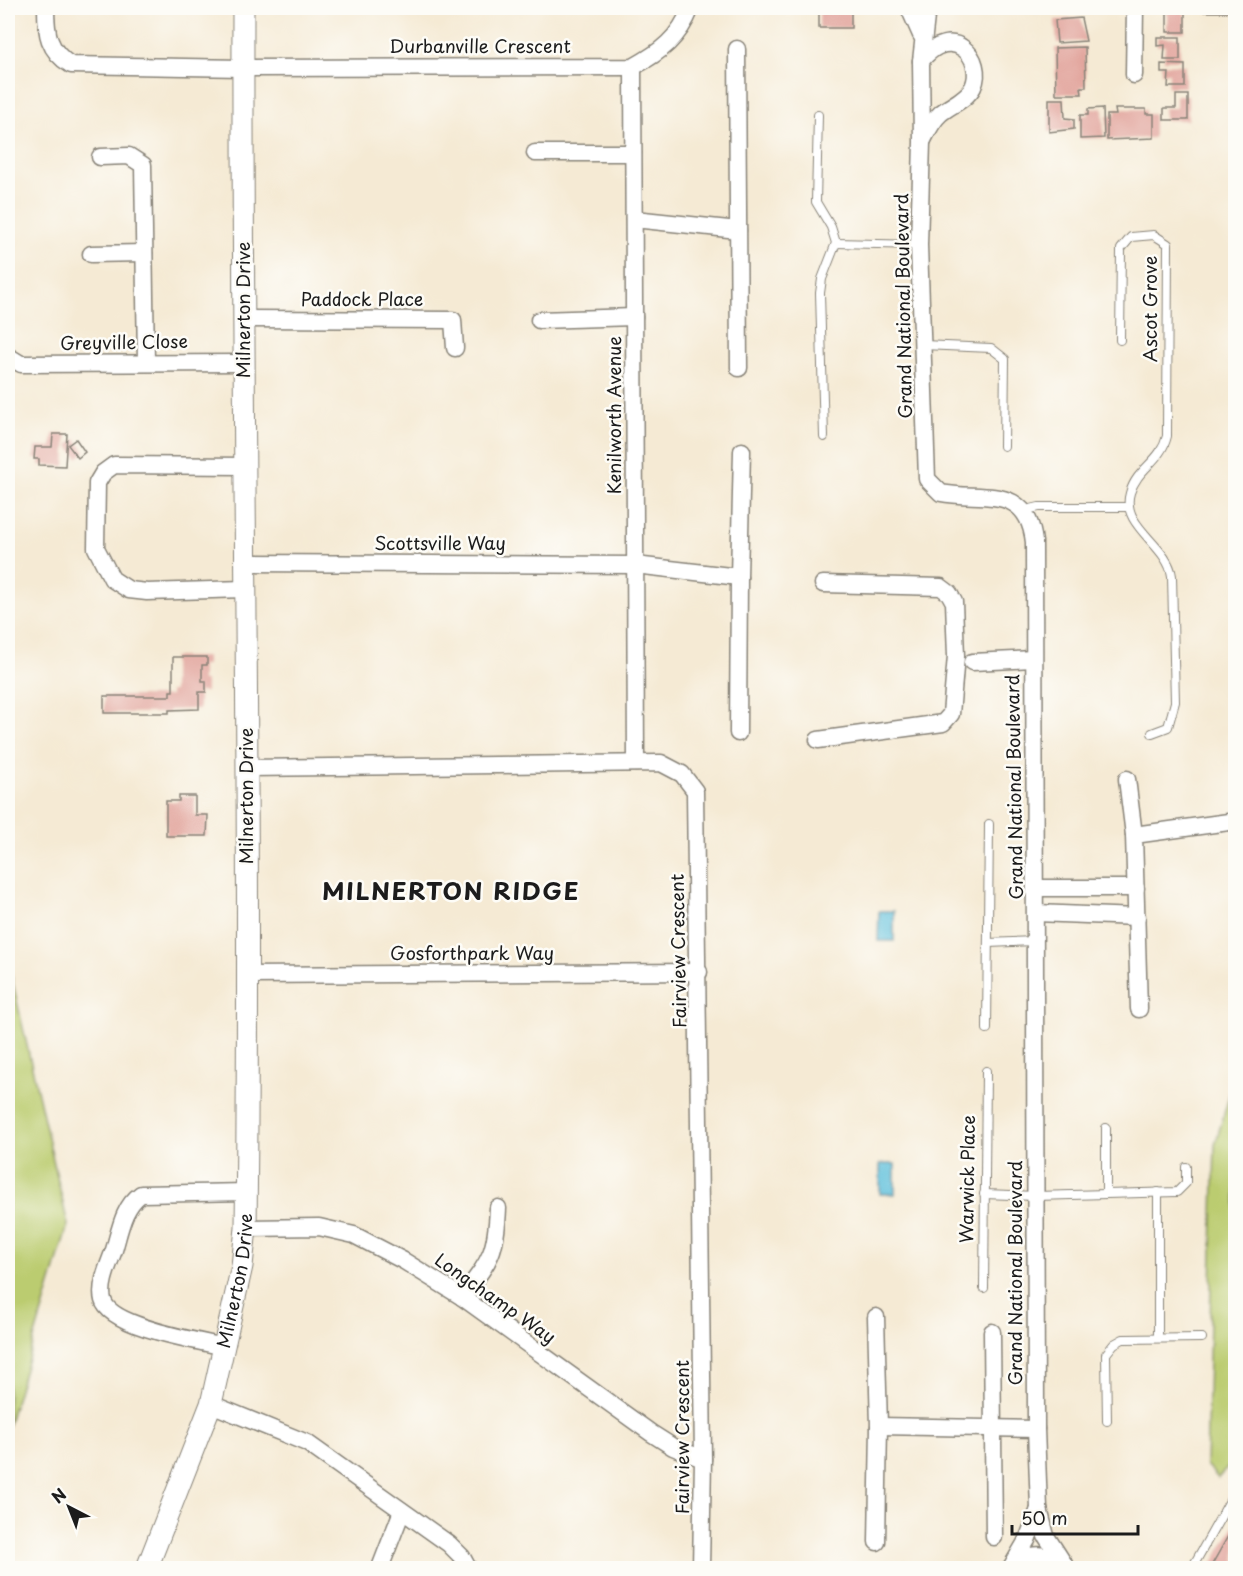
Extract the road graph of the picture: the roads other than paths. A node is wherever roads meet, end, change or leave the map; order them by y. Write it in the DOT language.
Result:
graph roads {
  1 [pos="46,8"];
  2 [pos="243,8"];
  3 [pos="691,8"];
  4 [pos="909,8"];
  5 [pos="927,8"];
  6 [pos="1135,8"];
  7 [pos="922,39"];
  8 [pos="737,49"];
  9 [pos="921,61"];
  10 [pos="633,66"];
  11 [pos="242,68"];
  12 [pos="1134,75"];
  13 [pos="818,115"];
  14 [pos="922,142"];
  15 [pos="535,153"];
  16 [pos="633,153"];
  17 [pos="100,157"];
  18 [pos="634,219"];
  19 [pos="738,230"];
  20 [pos="836,243"];
  21 [pos="919,245"];
  22 [pos="144,253"];
  23 [pos="91,254"];
  24 [pos="634,316"];
  25 [pos="244,320"];
  26 [pos="539,320"];
  27 [pos="1120,340"];
  28 [pos="923,345"];
  29 [pos="456,348"];
  30 [pos="8,356"];
  31 [pos="146,361"];
  32 [pos="244,363"];
  33 [pos="739,368"];
  34 [pos="824,437"];
  35 [pos="1004,446"];
  36 [pos="741,451"];
  37 [pos="244,466"];
  38 [pos="1128,507"];
  39 [pos="1022,510"];
  40 [pos="244,563"];
  41 [pos="635,565"];
  42 [pos="739,577"];
  43 [pos="823,584"];
  44 [pos="244,589"];
  45 [pos="964,659"];
  46 [pos="1034,659"];
  47 [pos="738,733"];
  48 [pos="1152,733"];
  49 [pos="818,740"];
  50 [pos="636,763"];
  51 [pos="248,768"];
  52 [pos="1127,779"];
  53 [pos="1236,821"];
  54 [pos="988,824"];
  55 [pos="1134,835"];
  56 [pos="1036,888"];
  57 [pos="1136,888"];
  58 [pos="1036,913"];
  59 [pos="1137,917"];
  60 [pos="1035,941"];
  61 [pos="988,943"];
  62 [pos="699,972"];
  63 [pos="246,975"];
  64 [pos="1139,1009"];
  65 [pos="987,1029"];
  66 [pos="986,1071"];
  67 [pos="1106,1128"];
  68 [pos="1186,1167"];
  69 [pos="247,1192"];
  70 [pos="1158,1192"];
  71 [pos="1106,1193"];
  72 [pos="984,1194"];
  73 [pos="1036,1196"];
  74 [pos="498,1208"];
  75 [pos="246,1227"];
  76 [pos="984,1288"];
  77 [pos="462,1297"];
  78 [pos="876,1317"];
  79 [pos="992,1332"];
  80 [pos="1158,1338"];
  81 [pos="1202,1338"];
  82 [pos="225,1347"];
  83 [pos="210,1404"];
  84 [pos="1107,1421"];
  85 [pos="879,1426"];
  86 [pos="993,1429"];
  87 [pos="1036,1429"];
  88 [pos="703,1459"];
  89 [pos="1236,1490"];
  90 [pos="1039,1509"];
  91 [pos="402,1511"];
  92 [pos="994,1538"];
  93 [pos="877,1542"];
  94 [pos="1066,1566"];
  95 [pos="1010,1568"];
  96 [pos="147,1569"];
  97 [pos="380,1569"];
  98 [pos="468,1569"];
  99 [pos="701,1569"];
  100 [pos="1192,1569"];
  1 -- 11 [label="street"];
  2 -- 11 [label="street, Milnerton Drive"];
  3 -- 10 [label="street, Durbanville Crescent"];
  4 -- 7 [label="street"];
  5 -- 7 [label="street, Grand National Boulevard"];
  6 -- 12 [label="street"];
  7 -- 9 [label="street, Grand National Boulevard"];
  8 -- 19 [label="street"];
  9 -- 14 [label="street, Grand National Boulevard"];
  9 -- 14 [label="street"];
  10 -- 11 [label="street, Durbanville Crescent"];
  10 -- 16 [label="street, Kenilworth Avenue"];
  11 -- 25 [label="street, Milnerton Drive"];
  13 -- 20 [label="lane"];
  14 -- 21 [label="street, Grand National Boulevard"];
  15 -- 16 [label="street"];
  16 -- 18 [label="street, Kenilworth Avenue"];
  17 -- 22 [label="street"];
  18 -- 19 [label="street"];
  18 -- 24 [label="street, Kenilworth Avenue"];
  19 -- 33 [label="street"];
  20 -- 21 [label="lane"];
  20 -- 34 [label="lane"];
  21 -- 28 [label="street, Grand National Boulevard"];
  22 -- 23 [label="street"];
  22 -- 31 [label="street"];
  24 -- 26 [label="street"];
  24 -- 41 [label="street, Kenilworth Avenue"];
  25 -- 29 [label="street, Paddock Place"];
  25 -- 32 [label="street, Milnerton Drive"];
  27 -- 38 [label="lane, Ascot Grove"];
  28 -- 35 [label="lane"];
  28 -- 39 [label="street, Grand National Boulevard"];
  30 -- 31 [label="street, Greyville Close"];
  31 -- 32 [label="street, Greyville Close"];
  32 -- 37 [label="street, Milnerton Drive"];
  36 -- 42 [label="street"];
  37 -- 40 [label="street, Milnerton Drive"];
  37 -- 44 [label="street"];
  38 -- 39 [label="lane"];
  38 -- 48 [label="lane"];
  39 -- 46 [label="street, Grand National Boulevard"];
  40 -- 41 [label="street, Scottsville Way"];
  40 -- 44 [label="street, Milnerton Drive"];
  41 -- 42 [label="street, Scottsville Way"];
  41 -- 50 [label="street, Kenilworth Avenue"];
  42 -- 47 [label="street"];
  43 -- 45 [label="street"];
  44 -- 51 [label="street, Milnerton Drive"];
  45 -- 46 [label="street"];
  45 -- 49 [label="street"];
  46 -- 56 [label="street, Grand National Boulevard"];
  50 -- 51 [label="street, Fairview Crescent"];
  50 -- 62 [label="street, Fairview Crescent"];
  51 -- 63 [label="street, Milnerton Drive"];
  52 -- 55 [label="street"];
  53 -- 55 [label="street"];
  54 -- 61 [label="lane"];
  55 -- 57 [label="street"];
  56 -- 57 [label="street"];
  56 -- 58 [label="street, Grand National Boulevard"];
  57 -- 59 [label="street"];
  58 -- 59 [label="street"];
  58 -- 60 [label="street, Grand National Boulevard"];
  59 -- 64 [label="street"];
  60 -- 61 [label="lane"];
  60 -- 73 [label="street, Grand National Boulevard"];
  61 -- 65 [label="lane"];
  62 -- 63 [label="street, Gosforthpark Way"];
  62 -- 88 [label="street, Fairview Crescent"];
  63 -- 69 [label="street, Milnerton Drive"];
  66 -- 72 [label="lane, Warwick Place"];
  67 -- 71 [label="lane"];
  68 -- 70 [label="lane, Warwick Place"];
  69 -- 75 [label="street, Milnerton Drive"];
  69 -- 82 [label="street"];
  70 -- 71 [label="lane, Warwick Place"];
  70 -- 80 [label="lane"];
  71 -- 73 [label="lane, Warwick Place"];
  72 -- 73 [label="lane, Warwick Place"];
  72 -- 76 [label="lane, Warwick Place"];
  73 -- 87 [label="street, Grand National Boulevard"];
  74 -- 77 [label="street"];
  75 -- 77 [label="street, Longchamp Way"];
  75 -- 82 [label="street, Milnerton Drive"];
  77 -- 88 [label="street, Longchamp Way"];
  78 -- 85 [label="street"];
  79 -- 86 [label="street"];
  80 -- 81 [label="lane"];
  80 -- 84 [label="lane"];
  82 -- 83 [label="street, Milnerton Drive"];
  83 -- 91 [label="street"];
  83 -- 96 [label="street, Milnerton Drive"];
  85 -- 86 [label="street"];
  85 -- 93 [label="street"];
  86 -- 87 [label="street"];
  86 -- 92 [label="street"];
  87 -- 90 [label="street, Grand National Boulevard"];
  88 -- 99 [label="street, Fairview Crescent"];
  89 -- 100 [label="lane"];
  90 -- 94 [label="street, Grand National Boulevard"];
  90 -- 95 [label="street, Grand National Boulevard"];
  91 -- 97 [label="street"];
  91 -- 98 [label="street"];
  94 -- 95 [label="street"];
}
